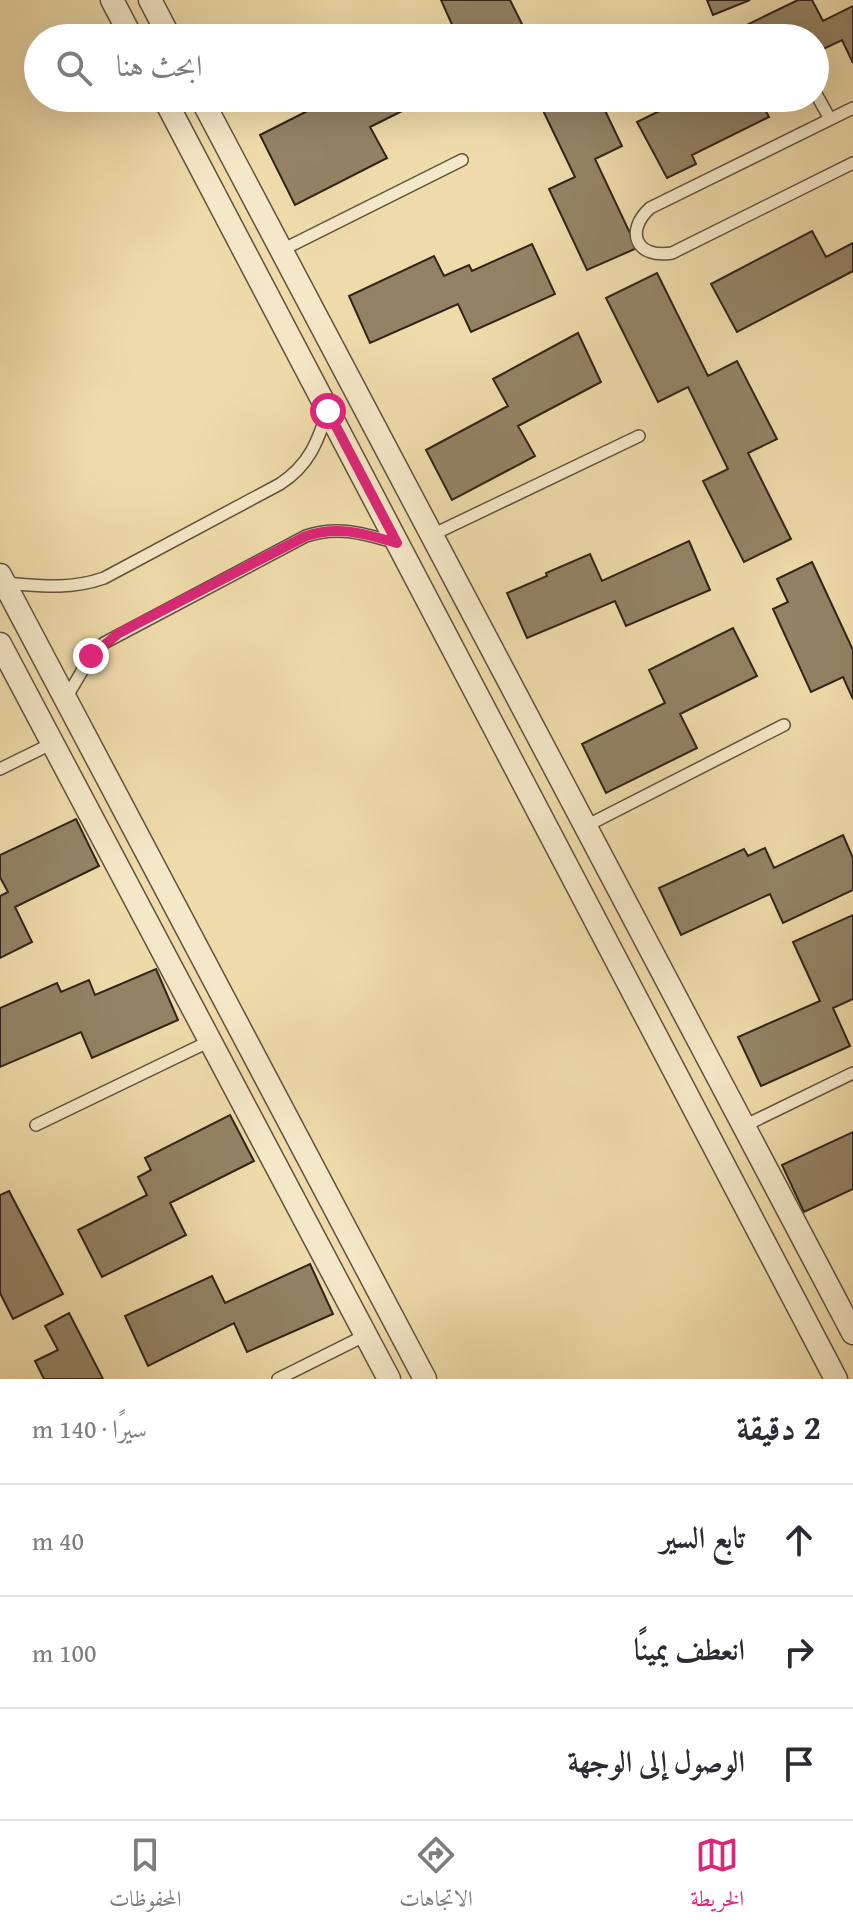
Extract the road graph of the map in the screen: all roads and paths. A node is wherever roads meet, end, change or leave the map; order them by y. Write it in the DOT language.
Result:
graph roads {
  1 [pos="112,0"];
  2 [pos="150,0"];
  3 [pos="125,24"];
  4 [pos="163,24"];
  5 [pos="853,108"];
  6 [pos="171,112"];
  7 [pos="208,112"];
  8 [pos="826,112"];
  9 [pos="830,119"];
  10 [pos="462,160"];
  11 [pos="853,163"];
  12 [pos="282,250"];
  13 [pos="328,411"];
  14 [pos="639,436"];
  15 [pos="432,535"];
  16 [pos="397,543"];
  17 [pos="2,579"];
  18 [pos="0,644"];
  19 [pos="66,699"];
  20 [pos="784,725"];
  21 [pos="53,743"];
  22 [pos="0,769"];
  23 [pos="586,826"];
  24 [pos="210,1041"];
  25 [pos="853,1073"];
  26 [pos="36,1125"];
  27 [pos="744,1126"];
  28 [pos="853,1333"];
  29 [pos="366,1335"];
  30 [pos="278,1379"];
  31 [pos="389,1379"];
  32 [pos="425,1379"];
  33 [pos="836,1379"];
  1 -- 3 [label="street"];
  2 -- 4 [label="street"];
  5 -- 9 [label="lane"];
  6 -- 13 [label="street"];
  7 -- 12 [label="street"];
  8 -- 9 [label="lane"];
  9 -- 11 [label="lane"];
  10 -- 12 [label="lane"];
  12 -- 15 [label="street"];
  13 -- 16 [label="street"];
  13 -- 17 [label="lane"];
  14 -- 15 [label="lane"];
  15 -- 23 [label="street"];
  16 -- 19 [label="lane"];
  16 -- 33 [label="street"];
  17 -- 19 [label="street"];
  18 -- 21 [label="street"];
  19 -- 32 [label="street"];
  20 -- 23 [label="lane"];
  21 -- 22 [label="lane"];
  21 -- 24 [label="street"];
  23 -- 27 [label="street"];
  24 -- 26 [label="lane"];
  24 -- 29 [label="street"];
  25 -- 27 [label="lane"];
  27 -- 28 [label="street"];
  29 -- 30 [label="lane"];
  29 -- 31 [label="street"];
}
